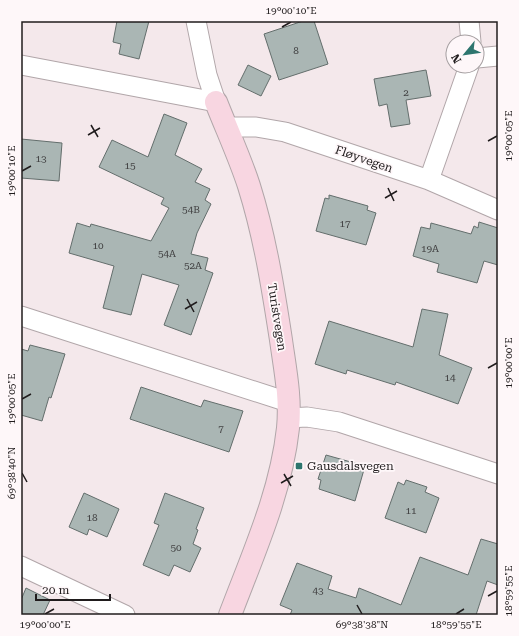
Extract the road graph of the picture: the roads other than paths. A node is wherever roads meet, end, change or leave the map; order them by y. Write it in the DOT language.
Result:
graph roads {
  1 [pos="196,21"];
  2 [pos="469,21"];
  3 [pos="471,34"];
  4 [pos="498,56"];
  5 [pos="485,57"];
  6 [pos="21,65"];
  7 [pos="466,74"];
  8 [pos="216,102"];
  9 [pos="226,127"];
  10 [pos="429,180"];
  11 [pos="498,210"];
  12 [pos="21,316"];
  13 [pos="288,410"];
  14 [pos="498,474"];
  15 [pos="21,566"];
  16 [pos="125,615"];
  17 [pos="230,615"];
  1 -- 8 [label="street, Turistvegen"];
  2 -- 3 [label="street"];
  4 -- 5 [label="street"];
  6 -- 8 [label="street"];
  7 -- 10 [label="street"];
  8 -- 9 [label="street, Turistvegen"];
  9 -- 10 [label="street, Fløyvegen"];
  9 -- 13 [label="street, Turistvegen"];
  10 -- 11 [label="street, Fløyvegen"];
  12 -- 13 [label="street"];
  13 -- 14 [label="street"];
  13 -- 17 [label="street, Turistvegen"];
  15 -- 16 [label="street"];
}
